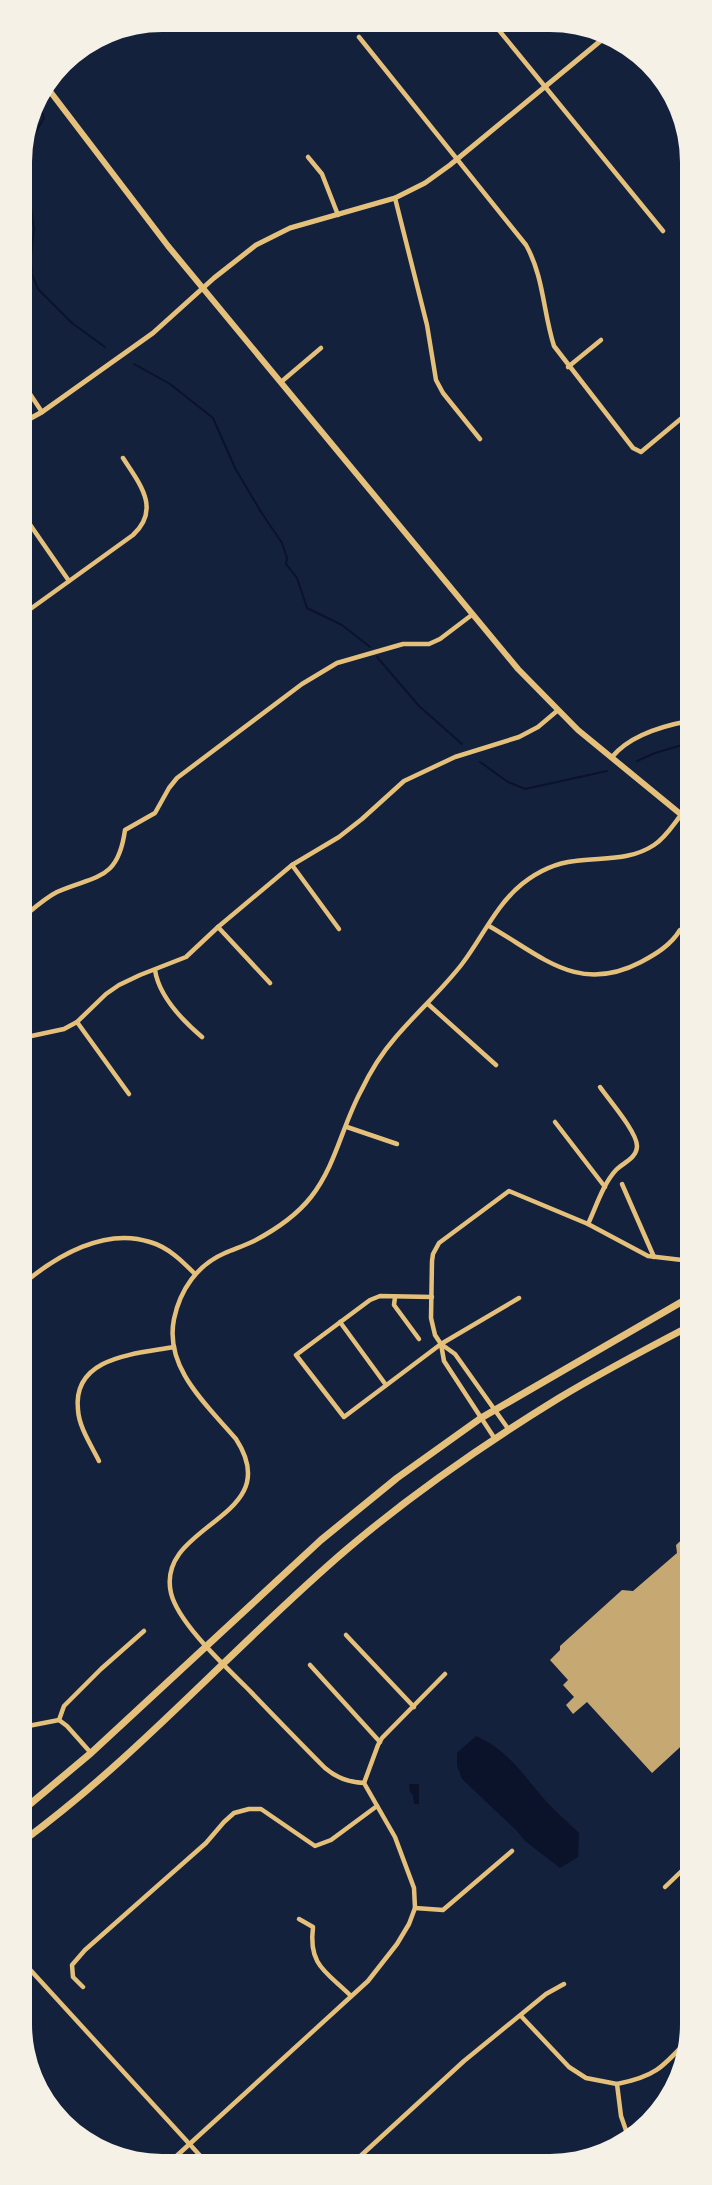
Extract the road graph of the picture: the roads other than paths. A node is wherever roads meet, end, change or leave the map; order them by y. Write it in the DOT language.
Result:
graph roads {
  1 [pos="500,32"];
  2 [pos="359,37"];
  3 [pos="600,41"];
  4 [pos="545,87"];
  5 [pos="51,93"];
  6 [pos="308,157"];
  7 [pos="457,159"];
  8 [pos="395,198"];
  9 [pos="338,215"];
  10 [pos="663,231"];
  11 [pos="202,288"];
  12 [pos="601,340"];
  13 [pos="321,348"];
  14 [pos="568,367"];
  15 [pos="281,382"];
  16 [pos="32,397"];
  17 [pos="42,412"];
  18 [pos="32,418"];
  19 [pos="680,420"];
  20 [pos="480,439"];
  21 [pos="123,458"];
  22 [pos="32,527"];
  23 [pos="69,581"];
  24 [pos="32,608"];
  25 [pos="473,614"];
  26 [pos="557,711"];
  27 [pos="680,722"];
  28 [pos="612,757"];
  29 [pos="680,814"];
  30 [pos="680,816"];
  31 [pos="292,865"];
  32 [pos="32,910"];
  33 [pos="489,926"];
  34 [pos="218,927"];
  35 [pos="339,929"];
  36 [pos="680,930"];
  37 [pos="155,970"];
  38 [pos="270,983"];
  39 [pos="428,1004"];
  40 [pos="77,1022"];
  41 [pos="32,1036"];
  42 [pos="202,1037"];
  43 [pos="496,1065"];
  44 [pos="600,1087"];
  45 [pos="129,1094"];
  46 [pos="555,1122"];
  47 [pos="346,1127"];
  48 [pos="397,1144"];
  49 [pos="622,1184"];
  50 [pos="605,1187"];
  51 [pos="588,1224"];
  52 [pos="654,1257"];
  53 [pos="680,1260"];
  54 [pos="195,1274"];
  55 [pos="32,1277"];
  56 [pos="395,1297"];
  57 [pos="432,1297"];
  58 [pos="519,1298"];
  59 [pos="680,1303"];
  60 [pos="340,1322"];
  61 [pos="680,1331"];
  62 [pos="419,1339"];
  63 [pos="441,1344"];
  64 [pos="174,1347"];
  65 [pos="386,1385"];
  66 [pos="495,1410"];
  67 [pos="481,1418"];
  68 [pos="509,1430"];
  69 [pos="495,1439"];
  70 [pos="99,1461"];
  71 [pos="144,1631"];
  72 [pos="346,1635"];
  73 [pos="207,1646"];
  74 [pos="223,1664"];
  75 [pos="310,1665"];
  76 [pos="445,1674"];
  77 [pos="414,1707"];
  78 [pos="59,1720"];
  79 [pos="32,1726"];
  80 [pos="380,1742"];
  81 [pos="91,1753"];
  82 [pos="364,1783"];
  83 [pos="32,1802"];
  84 [pos="377,1806"];
  85 [pos="32,1834"];
  86 [pos="512,1851"];
  87 [pos="680,1872"];
  88 [pos="665,1887"];
  89 [pos="415,1908"];
  90 [pos="298,1919"];
  91 [pos="32,1972"];
  92 [pos="564,1984"];
  93 [pos="83,1987"];
  94 [pos="351,1996"];
  95 [pos="521,2016"];
  96 [pos="677,2051"];
  97 [pos="617,2084"];
  98 [pos="626,2130"];
  99 [pos="189,2145"];
  100 [pos="179,2154"];
  101 [pos="198,2154"];
  102 [pos="363,2154"];
  1 -- 4 [label="street"];
  2 -- 7 [label="street"];
  3 -- 4 [label="street"];
  4 -- 7 [label="street"];
  4 -- 10 [label="street"];
  5 -- 11 [label="main road"];
  6 -- 9 [label="street"];
  7 -- 8 [label="street"];
  7 -- 14 [label="street"];
  8 -- 9 [label="street"];
  8 -- 20 [label="street"];
  9 -- 11 [label="street"];
  11 -- 15 [label="main road"];
  11 -- 17 [label="street"];
  12 -- 14 [label="street"];
  13 -- 15 [label="street"];
  14 -- 19 [label="street"];
  15 -- 25 [label="main road"];
  16 -- 17 [label="street"];
  17 -- 18 [label="street"];
  21 -- 23 [label="street"];
  22 -- 23 [label="street"];
  23 -- 24 [label="street"];
  25 -- 26 [label="main road"];
  25 -- 32 [label="street"];
  26 -- 28 [label="main road"];
  26 -- 31 [label="street"];
  27 -- 28 [label="street"];
  28 -- 29 [label="main road"];
  30 -- 33 [label="street"];
  31 -- 34 [label="street"];
  31 -- 35 [label="street"];
  33 -- 36 [label="street"];
  33 -- 39 [label="street"];
  34 -- 37 [label="street"];
  34 -- 38 [label="street"];
  37 -- 40 [label="street"];
  37 -- 42 [label="street"];
  39 -- 43 [label="street"];
  39 -- 47 [label="street"];
  40 -- 41 [label="street"];
  40 -- 45 [label="street"];
  44 -- 50 [label="street"];
  46 -- 50 [label="street"];
  47 -- 48 [label="street"];
  47 -- 54 [label="street"];
  49 -- 52 [label="street"];
  50 -- 51 [label="street"];
  51 -- 52 [label="street"];
  51 -- 57 [label="street"];
  52 -- 53 [label="street"];
  54 -- 55 [label="street"];
  54 -- 64 [label="street"];
  56 -- 57 [label="street"];
  56 -- 60 [label="street"];
  56 -- 62 [label="street"];
  57 -- 63 [label="street"];
  58 -- 63 [label="street"];
  59 -- 66 [label="main road"];
  60 -- 65 [label="street"];
  60 -- 65 [label="street"];
  61 -- 68 [label="main road"];
  63 -- 65 [label="street"];
  63 -- 66 [label="street"];
  63 -- 67 [label="street"];
  64 -- 70 [label="street"];
  64 -- 73 [label="street"];
  66 -- 67 [label="main road"];
  66 -- 68 [label="street"];
  67 -- 69 [label="street"];
  67 -- 73 [label="main road"];
  68 -- 69 [label="main road"];
  69 -- 74 [label="main road"];
  71 -- 78 [label="street"];
  72 -- 77 [label="street"];
  73 -- 74 [label="street"];
  73 -- 81 [label="main road"];
  74 -- 82 [label="street"];
  74 -- 85 [label="main road"];
  75 -- 80 [label="street"];
  76 -- 77 [label="street"];
  77 -- 80 [label="street"];
  78 -- 79 [label="street"];
  78 -- 81 [label="street"];
  80 -- 82 [label="street"];
  81 -- 83 [label="main road"];
  82 -- 84 [label="street"];
  84 -- 89 [label="street"];
  84 -- 93 [label="street"];
  86 -- 89 [label="street"];
  87 -- 88 [label="street"];
  89 -- 94 [label="street"];
  90 -- 94 [label="street"];
  91 -- 99 [label="street"];
  92 -- 95 [label="street"];
  94 -- 99 [label="street"];
  95 -- 97 [label="street"];
  95 -- 102 [label="street"];
  96 -- 97 [label="street"];
  97 -- 98 [label="street"];
  99 -- 100 [label="street"];
  99 -- 101 [label="street"];
}
